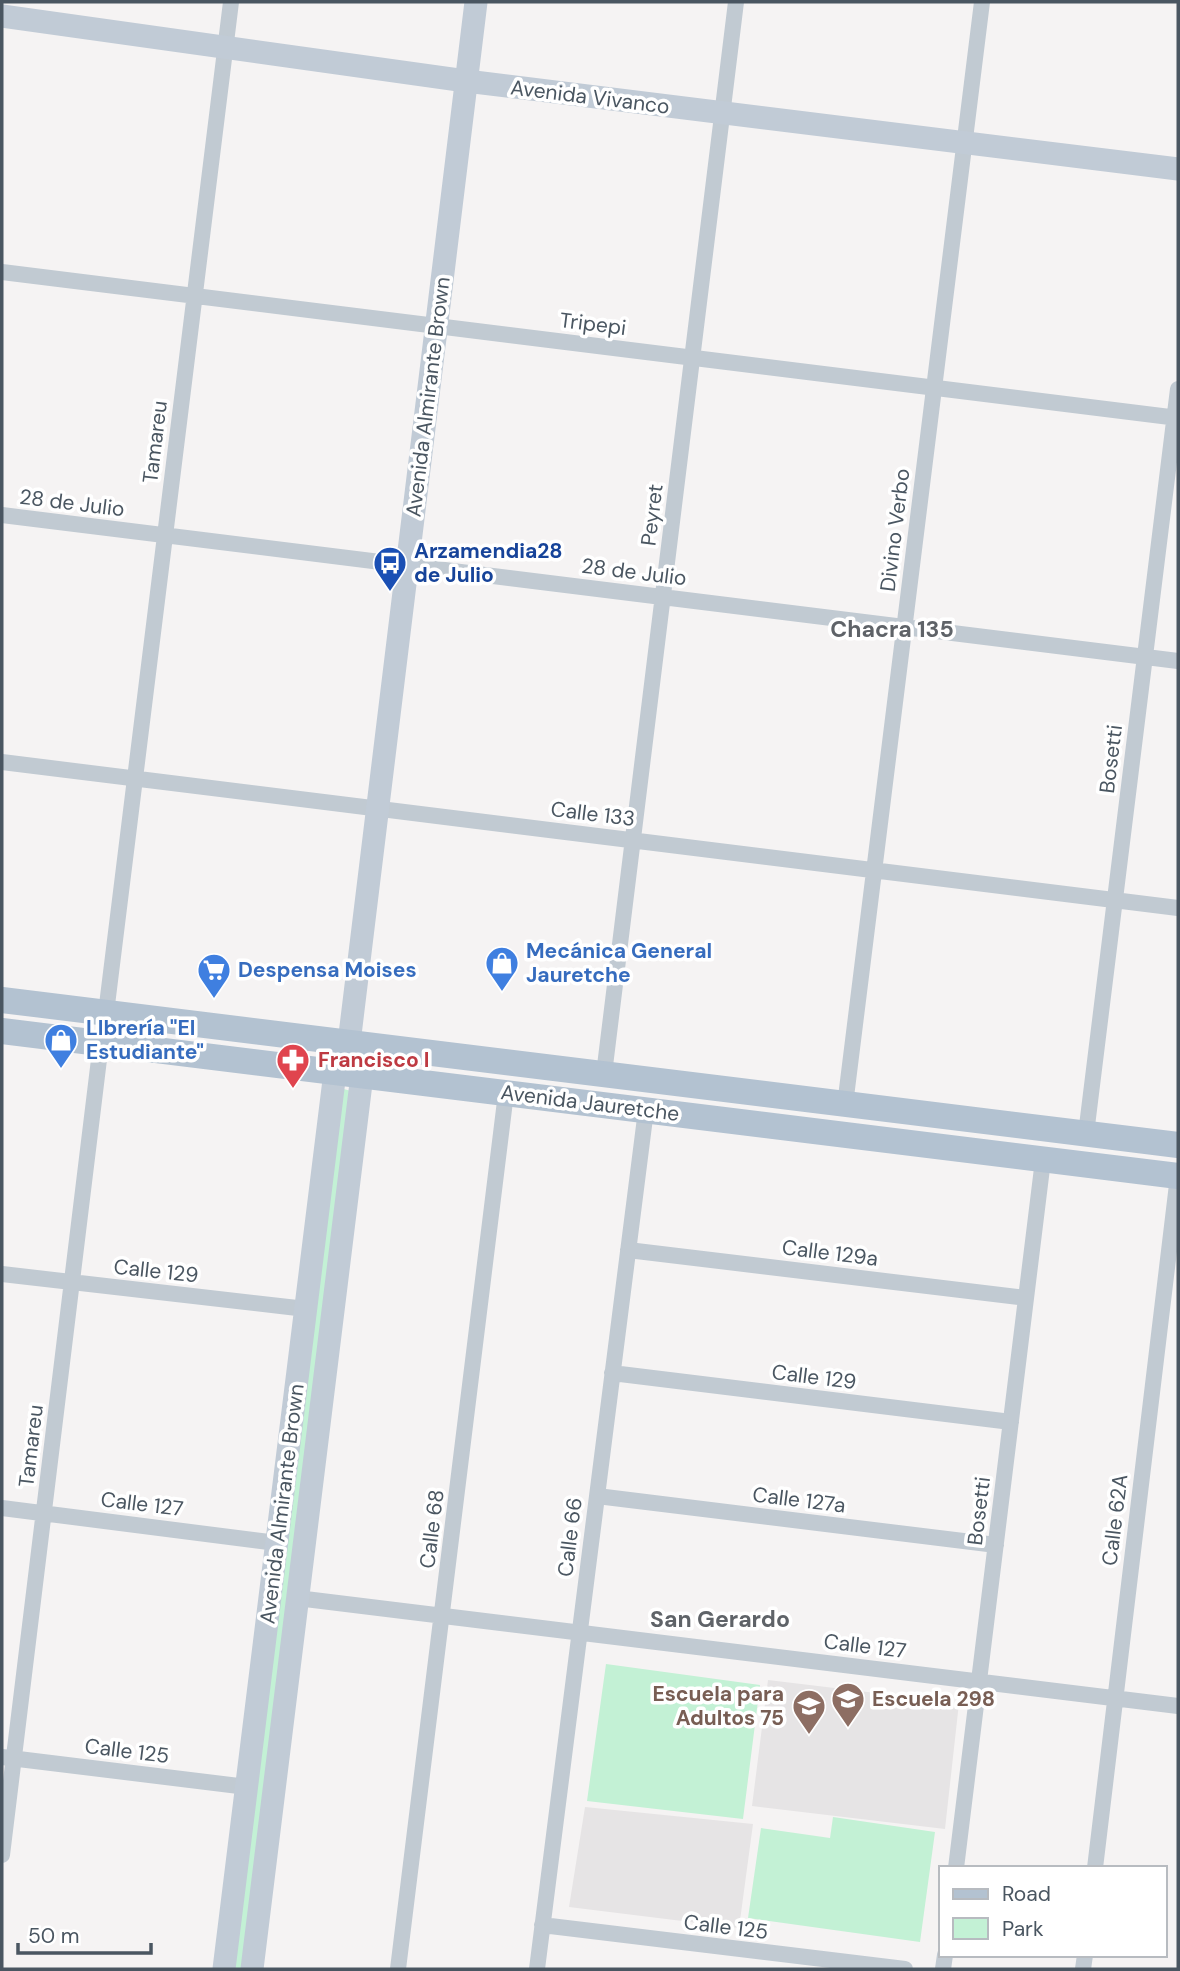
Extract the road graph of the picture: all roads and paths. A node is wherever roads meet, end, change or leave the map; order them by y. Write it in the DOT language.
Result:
graph roads {
  1 [pos="230,2"];
  2 [pos="476,2"];
  3 [pos="736,2"];
  4 [pos="982,2"];
  5 [pos="2,16"];
  6 [pos="225,48"];
  7 [pos="466,81"];
  8 [pos="723,113"];
  9 [pos="964,143"];
  10 [pos="1178,169"];
  11 [pos="2,272"];
  12 [pos="193,296"];
  13 [pos="436,326"];
  14 [pos="691,357"];
  15 [pos="934,388"];
  16 [pos="1178,389"];
  17 [pos="1177,418"];
  18 [pos="2,515"];
  19 [pos="165,535"];
  20 [pos="407,565"];
  21 [pos="664,597"];
  22 [pos="904,627"];
  23 [pos="1145,657"];
  24 [pos="1178,661"];
  25 [pos="2,762"];
  26 [pos="135,779"];
  27 [pos="377,809"];
  28 [pos="633,841"];
  29 [pos="874,870"];
  30 [pos="1115,900"];
  31 [pos="1178,908"];
  32 [pos="2,1000"];
  33 [pos="106,1013"];
  34 [pos="2,1031"];
  35 [pos="102,1043"];
  36 [pos="349,1043"];
  37 [pos="335,1072"];
  38 [pos="604,1074"];
  39 [pos="362,1075"];
  40 [pos="506,1093"];
  41 [pos="845,1105"];
  42 [pos="646,1110"];
  43 [pos="1086,1134"];
  44 [pos="1178,1145"];
  45 [pos="1043,1160"];
  46 [pos="1178,1177"];
  47 [pos="628,1250"];
  48 [pos="2,1274"];
  49 [pos="72,1283"];
  50 [pos="1026,1298"];
  51 [pos="306,1309"];
  52 [pos="612,1373"];
  53 [pos="1011,1422"];
  54 [pos="597,1496"];
  55 [pos="2,1508"];
  56 [pos="44,1513"];
  57 [pos="277,1543"];
  58 [pos="996,1545"];
  59 [pos="297,1598"];
  60 [pos="442,1616"];
  61 [pos="580,1633"];
  62 [pos="979,1681"];
  63 [pos="1115,1698"];
  64 [pos="1178,1706"];
  65 [pos="8,1758"];
  66 [pos="247,1787"];
  67 [pos="2,1855"];
  68 [pos="956,1866"];
  69 [pos="1095,1866"];
  70 [pos="541,1926"];
  71 [pos="224,1969"];
  72 [pos="252,1969"];
  73 [pos="398,1969"];
  74 [pos="537,1969"];
  75 [pos="905,1969"];
  1 -- 6 [label="street, Tamareu"];
  2 -- 7 [label="main road, Avenida Almirante Brown"];
  3 -- 8 [label="street, Peyret"];
  4 -- 9 [label="street, Divino Verbo"];
  5 -- 6 [label="main road, Avenida Vivanco"];
  6 -- 7 [label="main road, Avenida Vivanco"];
  6 -- 12 [label="street, Tamareu"];
  7 -- 8 [label="main road, Avenida Vivanco"];
  7 -- 13 [label="main road, Avenida Almirante Brown"];
  8 -- 9 [label="main road, Avenida Vivanco"];
  8 -- 14 [label="street, Peyret"];
  9 -- 10 [label="main road, Avenida Vivanco"];
  9 -- 15 [label="street, Divino Verbo"];
  11 -- 12 [label="street, Tripepi"];
  12 -- 13 [label="street, Tripepi"];
  12 -- 19 [label="street, Tamareu"];
  13 -- 14 [label="street, Tripepi"];
  13 -- 20 [label="main road, Avenida Almirante Brown"];
  14 -- 15 [label="street, Tripepi"];
  14 -- 21 [label="street, Peyret"];
  15 -- 17 [label="street, Tripepi"];
  15 -- 22 [label="street, Divino Verbo"];
  16 -- 17 [label="street, Bosetti"];
  17 -- 23 [label="street, Bosetti"];
  18 -- 19 [label="street, 28 de Julio"];
  19 -- 20 [label="street, 28 de Julio"];
  19 -- 26 [label="street, Tamareu"];
  20 -- 21 [label="street, 28 de Julio"];
  20 -- 27 [label="main road, Avenida Almirante Brown"];
  21 -- 22 [label="street, 28 de Julio"];
  21 -- 28 [label="street, Peyret"];
  22 -- 23 [label="street, 28 de Julio"];
  22 -- 29 [label="street, Divino Verbo"];
  23 -- 24 [label="street, 28 de Julio"];
  23 -- 30 [label="street, Bosetti"];
  25 -- 26 [label="street, Calle 133"];
  26 -- 27 [label="street, Calle 133"];
  26 -- 33 [label="street, Tamareu"];
  27 -- 28 [label="street, Calle 133"];
  27 -- 36 [label="main road, Avenida Almirante Brown"];
  28 -- 29 [label="street, Calle 133"];
  28 -- 38 [label="street, Peyret"];
  29 -- 30 [label="street, Calle 133"];
  29 -- 41 [label="street, Divino Verbo"];
  30 -- 31 [label="street, Calle 133"];
  30 -- 43 [label="street, Bosetti"];
  32 -- 33 [label="main road, Avenida Jauretche"];
  33 -- 36 [label="main road, Avenida Jauretche"];
  34 -- 35 [label="main road, Avenida Jauretche"];
  35 -- 37 [label="main road, Avenida Jauretche"];
  35 -- 49 [label="street, Tamareu"];
  36 -- 37 [label="main road, Avenida Almirante Brown"];
  36 -- 38 [label="main road, Avenida Jauretche"];
  36 -- 39 [label="main road, Avenida Almirante Brown"];
  37 -- 39 [label="main road, Avenida Jauretche"];
  37 -- 51 [label="main road, Avenida Almirante Brown"];
  38 -- 41 [label="main road, Avenida Jauretche"];
  39 -- 40 [label="main road, Avenida Jauretche"];
  39 -- 59 [label="main road, Avenida Almirante Brown"];
  40 -- 42 [label="main road, Avenida Jauretche"];
  40 -- 60 [label="street, Calle 68"];
  41 -- 43 [label="main road, Avenida Jauretche"];
  42 -- 45 [label="main road, Avenida Jauretche"];
  42 -- 47 [label="street, Calle 66"];
  43 -- 44 [label="main road, Avenida Jauretche"];
  45 -- 46 [label="main road, Avenida Jauretche"];
  45 -- 50 [label="street, Bosetti"];
  46 -- 63 [label="street, Calle 62A"];
  47 -- 50 [label="street, Calle 129a"];
  47 -- 52 [label="street, Calle 66"];
  48 -- 49 [label="street, Calle 129"];
  49 -- 51 [label="street, Calle 129"];
  49 -- 56 [label="street, Tamareu"];
  50 -- 53 [label="street, Bosetti"];
  51 -- 57 [label="main road, Avenida Almirante Brown"];
  52 -- 53 [label="street, Calle 129"];
  52 -- 54 [label="street, Calle 66"];
  53 -- 58 [label="street, Bosetti"];
  54 -- 58 [label="street, Calle 127a"];
  54 -- 61 [label="street, Calle 66"];
  55 -- 56 [label="street, Calle 127"];
  56 -- 57 [label="street, Calle 127"];
  56 -- 65 [label="street, Tamareu"];
  57 -- 66 [label="main road, Avenida Almirante Brown"];
  58 -- 62 [label="street, Bosetti"];
  59 -- 60 [label="street, Calle 127"];
  59 -- 72 [label="main road, Avenida Almirante Brown"];
  60 -- 61 [label="street, Calle 127"];
  60 -- 73 [label="street, Calle 68"];
  61 -- 62 [label="street, Calle 127"];
  61 -- 70 [label="street, Calle 66"];
  62 -- 63 [label="street, Calle 127"];
  62 -- 68 [label="street, Bosetti"];
  63 -- 64 [label="street, Calle 127"];
  63 -- 69 [label="street, Calle 62A"];
  65 -- 66 [label="street, Calle 125"];
  65 -- 67 [label="street, Tamareu"];
  66 -- 71 [label="main road, Avenida Almirante Brown"];
  70 -- 74 [label="street, Calle 66"];
  70 -- 75 [label="street, Calle 125"];
}
